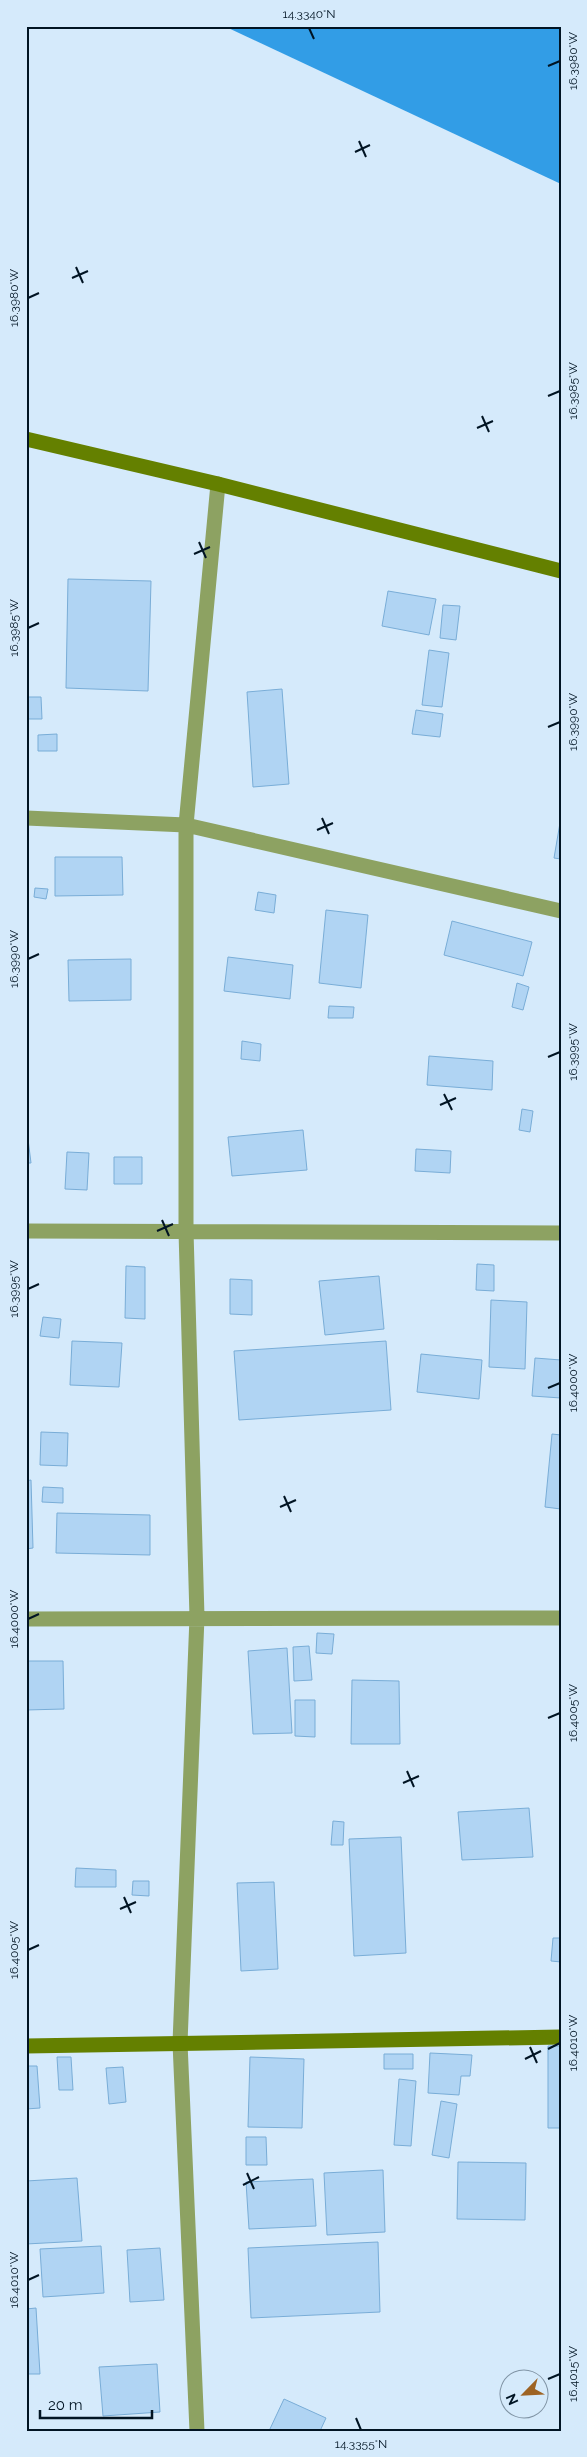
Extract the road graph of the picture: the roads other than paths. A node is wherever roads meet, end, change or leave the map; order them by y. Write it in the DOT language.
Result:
graph roads {
  1 [pos="26,438"];
  2 [pos="218,484"];
  3 [pos="561,572"];
  4 [pos="26,818"];
  5 [pos="186,825"];
  6 [pos="561,911"];
  7 [pos="26,1231"];
  8 [pos="186,1232"];
  9 [pos="561,1233"];
  10 [pos="197,1617"];
  11 [pos="561,1618"];
  12 [pos="26,1619"];
  13 [pos="561,2036"];
  14 [pos="180,2043"];
  15 [pos="26,2046"];
  16 [pos="197,2431"];
  1 -- 2 [label="street"];
  2 -- 3 [label="street"];
  2 -- 5 [label="street"];
  4 -- 5 [label="street"];
  5 -- 6 [label="street"];
  5 -- 8 [label="street"];
  7 -- 8 [label="street"];
  8 -- 9 [label="street"];
  8 -- 10 [label="street"];
  10 -- 11 [label="street"];
  10 -- 12 [label="street"];
  10 -- 14 [label="street"];
  13 -- 14 [label="street"];
  14 -- 15 [label="street"];
  14 -- 16 [label="street"];
}
